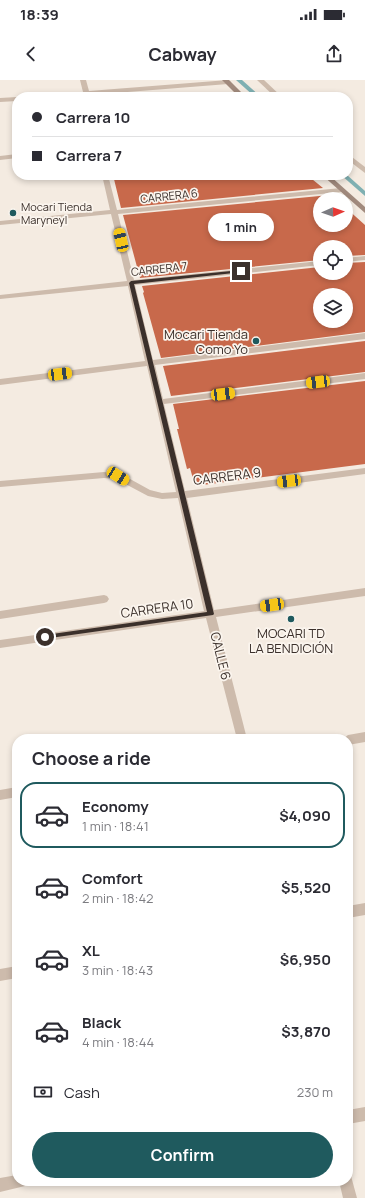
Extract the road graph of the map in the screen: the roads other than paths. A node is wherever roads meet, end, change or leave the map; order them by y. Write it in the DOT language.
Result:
graph roads {
  1 [pos="82,80"];
  2 [pos="260,80"];
  3 [pos="227,81"];
  4 [pos="85,92"];
  5 [pos="116,92"];
  6 [pos="238,92"];
  7 [pos="273,92"];
  8 [pos="12,99"];
  9 [pos="0,100"];
  10 [pos="12,157"];
  11 [pos="0,158"];
  12 [pos="353,160"];
  13 [pos="365,171"];
  14 [pos="107,180"];
  15 [pos="330,180"];
  16 [pos="341,190"];
  17 [pos="365,211"];
  18 [pos="114,212"];
  19 [pos="0,223"];
  20 [pos="365,258"];
  21 [pos="353,259"];
  22 [pos="313,264"];
  23 [pos="131,283"];
  24 [pos="0,297"];
  25 [pos="365,336"];
  26 [pos="150,363"];
  27 [pos="365,376"];
  28 [pos="0,382"];
  29 [pos="160,402"];
  30 [pos="365,471"];
  31 [pos="0,484"];
  32 [pos="182,495"];
  33 [pos="365,592"];
  34 [pos="104,599"];
  35 [pos="0,614"];
  36 [pos="210,614"];
  37 [pos="0,644"];
  38 [pos="241,734"];
  39 [pos="365,737"];
  40 [pos="353,739"];
  41 [pos="12,793"];
  42 [pos="0,795"];
  43 [pos="365,909"];
  44 [pos="353,911"];
  45 [pos="12,973"];
  46 [pos="0,975"];
  47 [pos="365,1114"];
  48 [pos="353,1116"];
  49 [pos="12,1183"];
  50 [pos="0,1185"];
  51 [pos="347,1186"];
  52 [pos="350,1198"];
  1 -- 4 [label="street"];
  2 -- 7 [label="street"];
  3 -- 5 [label="street"];
  3 -- 6 [label="street"];
  8 -- 9 [label="street"];
  10 -- 11 [label="street"];
  12 -- 13 [label="street"];
  14 -- 18 [label="street, CALLE 6"];
  15 -- 16 [label="street"];
  16 -- 17 [label="street"];
  16 -- 18 [label="street, CARRERA 6"];
  18 -- 19 [label="street, CARRERA 6"];
  18 -- 23 [label="street, CALLE 6"];
  20 -- 21 [label="street"];
  22 -- 23 [label="street, CARRERA 7"];
  23 -- 24 [label="street, CARRERA 7"];
  23 -- 26 [label="street, CALLE 6"];
  25 -- 26 [label="street"];
  26 -- 28 [label="street"];
  26 -- 29 [label="street, CALLE 6"];
  27 -- 29 [label="street"];
  29 -- 32 [label="street, CALLE 6"];
  30 -- 32 [label="street, CARRERA 9"];
  31 -- 32 [label="street, CARRERA 9"];
  32 -- 36 [label="street, CALLE 6"];
  33 -- 36 [label="street, CARRERA 10"];
  34 -- 35 [label="street, CARRERA 10"];
  36 -- 37 [label="street, CARRERA 10"];
  36 -- 38 [label="street, CALLE 6"];
  39 -- 40 [label="street"];
  41 -- 42 [label="street"];
  43 -- 44 [label="street"];
  45 -- 46 [label="street"];
  47 -- 48 [label="street"];
  49 -- 50 [label="street"];
  51 -- 52 [label="street"];
}
